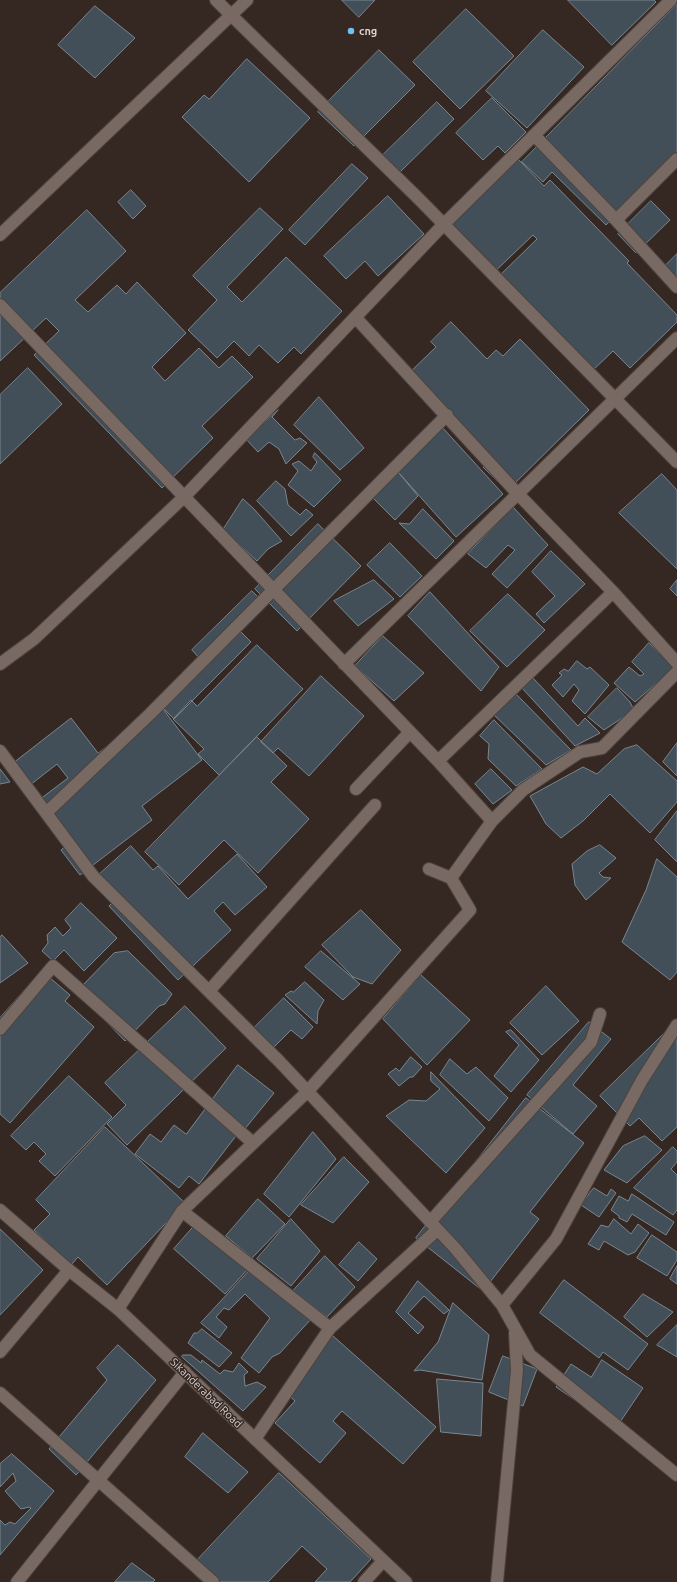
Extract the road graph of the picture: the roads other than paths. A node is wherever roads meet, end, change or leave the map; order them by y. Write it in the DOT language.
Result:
graph roads {
  1 [pos="216,0"];
  2 [pos="247,0"];
  3 [pos="671,0"];
  4 [pos="232,16"];
  5 [pos="534,135"];
  6 [pos="677,159"];
  7 [pos="616,220"];
  8 [pos="444,224"];
  9 [pos="0,235"];
  10 [pos="677,287"];
  11 [pos="0,305"];
  12 [pos="356,318"];
  13 [pos="677,338"];
  14 [pos="615,399"];
  15 [pos="446,415"];
  16 [pos="677,462"];
  17 [pos="518,494"];
  18 [pos="185,496"];
  19 [pos="274,589"];
  20 [pos="613,592"];
  21 [pos="677,663"];
  22 [pos="0,664"];
  23 [pos="344,664"];
  24 [pos="677,672"];
  25 [pos="410,732"];
  26 [pos="0,751"];
  27 [pos="438,761"];
  28 [pos="356,789"];
  29 [pos="375,805"];
  30 [pos="46,813"];
  31 [pos="492,821"];
  32 [pos="429,869"];
  33 [pos="451,878"];
  34 [pos="209,992"];
  35 [pos="600,1014"];
  36 [pos="677,1025"];
  37 [pos="0,1029"];
  38 [pos="308,1092"];
  39 [pos="253,1143"];
  40 [pos="0,1210"];
  41 [pos="182,1212"];
  42 [pos="434,1226"];
  43 [pos="69,1270"];
  44 [pos="502,1306"];
  45 [pos="118,1309"];
  46 [pos="330,1328"];
  47 [pos="515,1330"];
  48 [pos="0,1352"];
  49 [pos="185,1372"];
  50 [pos="0,1393"];
  51 [pos="255,1439"];
  52 [pos="677,1475"];
  53 [pos="98,1481"];
  54 [pos="383,1560"];
  55 [pos="17,1582"];
  56 [pos="213,1582"];
  57 [pos="364,1582"];
  58 [pos="406,1582"];
  59 [pos="497,1582"];
  1 -- 4 [label="street"];
  2 -- 4 [label="street"];
  3 -- 5 [label="street"];
  4 -- 8 [label="street"];
  4 -- 9 [label="street"];
  5 -- 7 [label="street"];
  5 -- 8 [label="street"];
  6 -- 7 [label="street"];
  7 -- 10 [label="street"];
  8 -- 12 [label="street"];
  8 -- 14 [label="street"];
  11 -- 18 [label="street"];
  12 -- 15 [label="street"];
  12 -- 18 [label="street"];
  13 -- 14 [label="street"];
  14 -- 16 [label="street"];
  14 -- 17 [label="street"];
  15 -- 17 [label="street"];
  15 -- 19 [label="street"];
  17 -- 20 [label="street"];
  17 -- 23 [label="street"];
  18 -- 19 [label="street"];
  18 -- 22 [label="street"];
  19 -- 23 [label="street"];
  19 -- 30 [label="street"];
  20 -- 21 [label="street"];
  20 -- 27 [label="street"];
  23 -- 25 [label="street"];
  24 -- 31 [label="street"];
  25 -- 27 [label="street"];
  25 -- 28 [label="street"];
  26 -- 30 [label="street"];
  27 -- 31 [label="street"];
  29 -- 34 [label="street"];
  30 -- 34 [label="street"];
  31 -- 33 [label="street"];
  32 -- 33 [label="street"];
  33 -- 38 [label="street"];
  34 -- 38 [label="street"];
  35 -- 42 [label="street"];
  36 -- 44 [label="street"];
  37 -- 39 [label="street"];
  38 -- 39 [label="street"];
  38 -- 42 [label="street"];
  39 -- 41 [label="street"];
  40 -- 43 [label="street, Sikanderabad Road"];
  41 -- 45 [label="street"];
  41 -- 46 [label="street"];
  42 -- 44 [label="street"];
  42 -- 46 [label="street"];
  43 -- 45 [label="street, Sikanderabad Road"];
  43 -- 48 [label="street"];
  44 -- 47 [label="street"];
  45 -- 49 [label="street, Sikanderabad Road"];
  46 -- 51 [label="street"];
  47 -- 52 [label="street"];
  47 -- 59 [label="street"];
  49 -- 51 [label="street, Sikanderabad Road"];
  49 -- 53 [label="street"];
  50 -- 53 [label="street"];
  51 -- 54 [label="street, Sikanderabad Road"];
  53 -- 55 [label="street"];
  53 -- 56 [label="street"];
  54 -- 57 [label="street"];
  54 -- 58 [label="street, Sikanderabad Road"];
}
